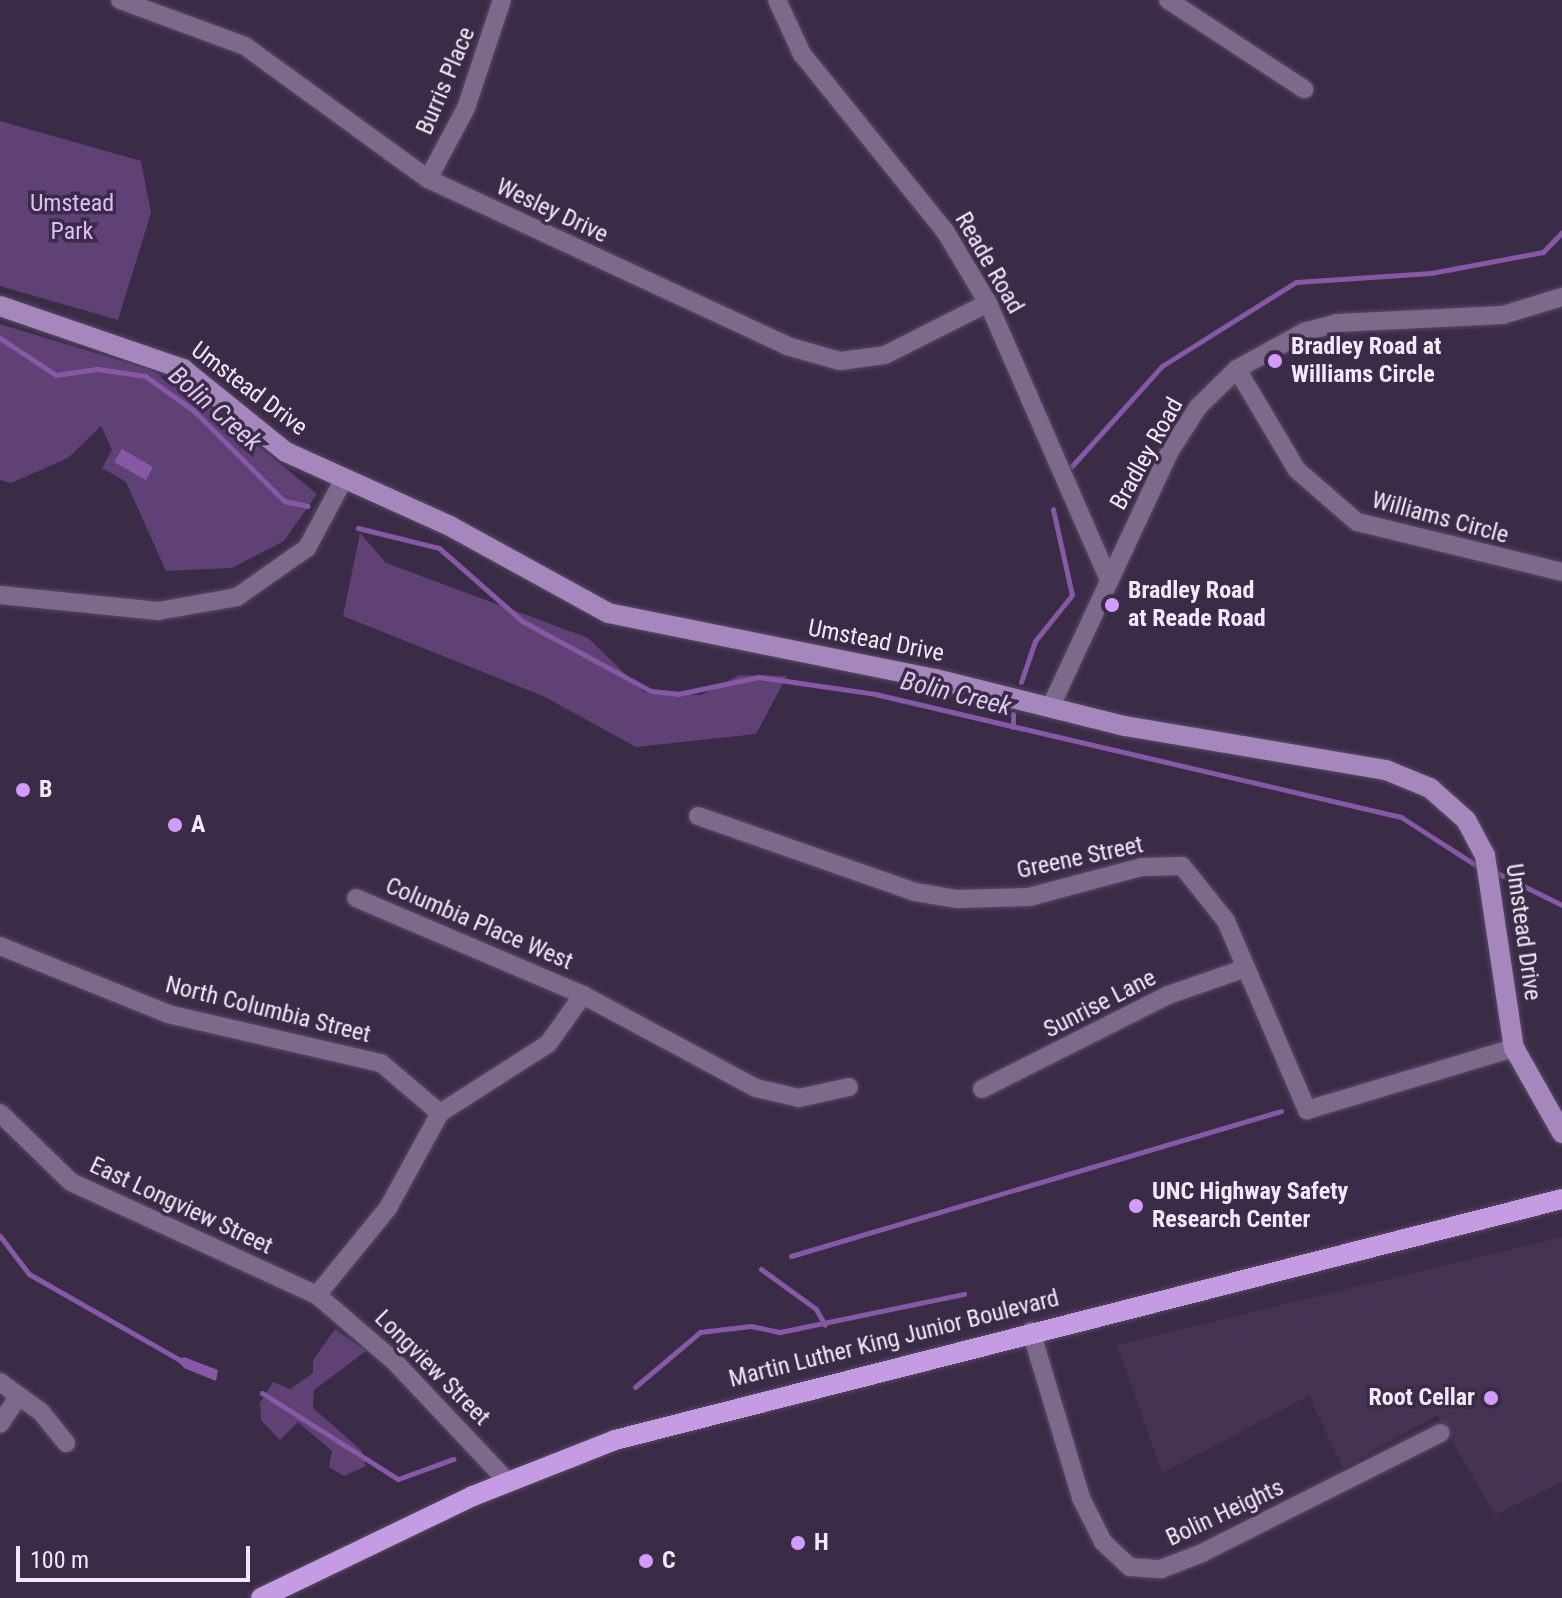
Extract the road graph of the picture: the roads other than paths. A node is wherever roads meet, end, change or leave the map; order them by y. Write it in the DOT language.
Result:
graph roads {
  1 [pos="120,0"];
  2 [pos="502,0"];
  3 [pos="777,0"];
  4 [pos="1168,0"];
  5 [pos="1304,89"];
  6 [pos="428,179"];
  7 [pos="1562,297"];
  8 [pos="988,303"];
  9 [pos="0,306"];
  10 [pos="1237,369"];
  11 [pos="343,481"];
  12 [pos="1562,572"];
  13 [pos="1109,580"];
  14 [pos="0,595"];
  15 [pos="1051,706"];
  16 [pos="698,816"];
  17 [pos="356,898"];
  18 [pos="0,946"];
  19 [pos="1243,969"];
  20 [pos="583,995"];
  21 [pos="1514,1048"];
  22 [pos="849,1087"];
  23 [pos="982,1089"];
  24 [pos="0,1113"];
  25 [pos="440,1113"];
  26 [pos="1562,1133"];
  27 [pos="1562,1199"];
  28 [pos="317,1295"];
  29 [pos="1031,1331"];
  30 [pos="0,1382"];
  31 [pos="19,1396"];
  32 [pos="0,1424"];
  33 [pos="1441,1433"];
  34 [pos="66,1443"];
  35 [pos="507,1481"];
  36 [pos="261,1598"];
  1 -- 6 [label="street, Wesley Drive"];
  2 -- 6 [label="street, Burris Place"];
  3 -- 8 [label="street, Reade Road"];
  4 -- 5 [label="street"];
  6 -- 8 [label="street, Wesley Drive"];
  7 -- 10 [label="street, Bradley Road"];
  8 -- 13 [label="street, Reade Road"];
  9 -- 11 [label="street, Umstead Drive"];
  10 -- 12 [label="street, Williams Circle"];
  10 -- 13 [label="street, Bradley Road"];
  11 -- 14 [label="street"];
  11 -- 15 [label="street, Umstead Drive"];
  13 -- 15 [label="street, Bradley Road"];
  15 -- 21 [label="street, Umstead Drive"];
  16 -- 19 [label="street, Greene Street"];
  17 -- 20 [label="street, Columbia Place West"];
  18 -- 25 [label="street, North Columbia Street"];
  19 -- 21 [label="street, Greene Street"];
  19 -- 23 [label="street, Sunrise Lane"];
  20 -- 22 [label="street, Columbia Place West"];
  20 -- 25 [label="street"];
  21 -- 26 [label="street, Umstead Drive"];
  24 -- 28 [label="street, East Longview Street"];
  25 -- 28 [label="street"];
  27 -- 29 [label="main road, Martin Luther King Junior Boulevard"];
  28 -- 35 [label="street, Longview Street"];
  29 -- 33 [label="street, Bolin Heights"];
  29 -- 35 [label="main road, Martin Luther King Junior Boulevard"];
  30 -- 31 [label="street"];
  31 -- 32 [label="street"];
  31 -- 34 [label="street"];
  35 -- 36 [label="main road, Martin Luther King Junior Boulevard"];
}
